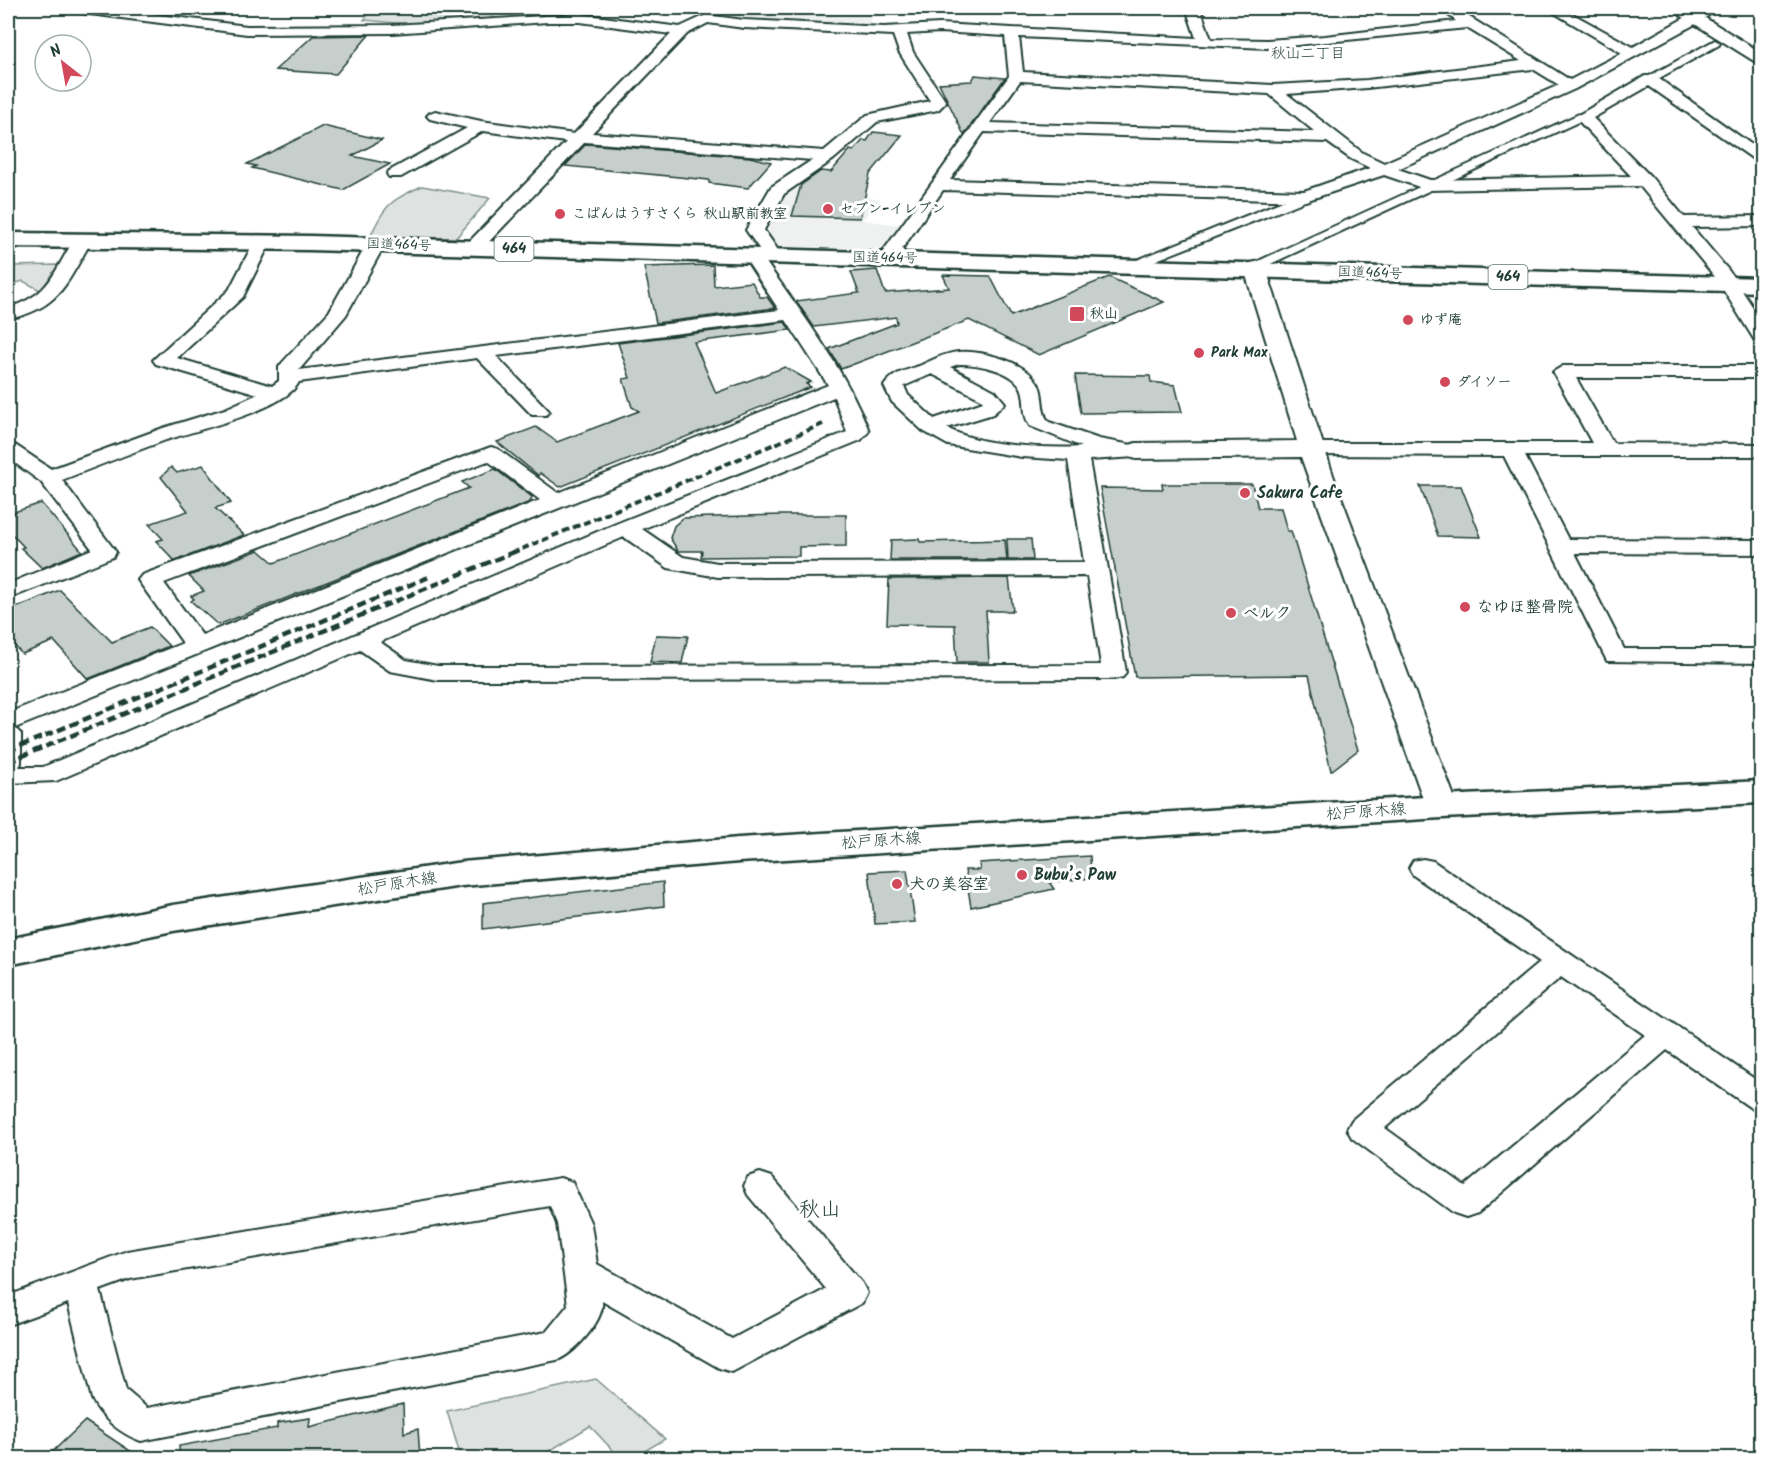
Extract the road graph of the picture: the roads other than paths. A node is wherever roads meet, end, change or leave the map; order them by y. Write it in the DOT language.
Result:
graph roads {
  1 [pos="75,8"];
  2 [pos="1192,8"];
  3 [pos="1446,8"];
  4 [pos="1553,8"];
  5 [pos="1678,8"];
  6 [pos="1711,8"];
  7 [pos="1696,18"];
  8 [pos="1471,23"];
  9 [pos="899,30"];
  10 [pos="682,31"];
  11 [pos="1012,34"];
  12 [pos="1205,43"];
  13 [pos="1715,43"];
  14 [pos="1633,52"];
  15 [pos="1761,62"];
  16 [pos="1536,63"];
  17 [pos="1016,76"];
  18 [pos="1650,79"];
  19 [pos="1570,86"];
  20 [pos="1273,90"];
  21 [pos="435,116"];
  22 [pos="1583,117"];
  23 [pos="481,126"];
  24 [pos="979,127"];
  25 [pos="1331,136"];
  26 [pos="580,138"];
  27 [pos="1761,143"];
  28 [pos="1740,144"];
  29 [pos="828,156"];
  30 [pos="1761,160"];
  31 [pos="1384,169"];
  32 [pos="395,174"];
  33 [pos="1645,181"];
  34 [pos="940,185"];
  35 [pos="1428,185"];
  36 [pos="1305,196"];
  37 [pos="1761,221"];
  38 [pos="1679,222"];
  39 [pos="8,240"];
  40 [pos="83,240"];
  41 [pos="267,242"];
  42 [pos="376,244"];
  43 [pos="472,248"];
  44 [pos="762,255"];
  45 [pos="901,258"];
  46 [pos="1144,260"];
  47 [pos="1258,266"];
  48 [pos="1728,284"];
  49 [pos="1761,285"];
  50 [pos="8,314"];
  51 [pos="791,314"];
  52 [pos="1761,337"];
  53 [pos="480,351"];
  54 [pos="932,366"];
  55 [pos="1761,372"];
  56 [pos="283,385"];
  57 [pos="838,388"];
  58 [pos="539,411"];
  59 [pos="1036,422"];
  60 [pos="930,427"];
  61 [pos="985,447"];
  62 [pos="8,449"];
  63 [pos="1311,449"];
  64 [pos="1606,450"];
  65 [pos="1761,450"];
  66 [pos="1136,451"];
  67 [pos="1512,451"];
  68 [pos="1078,454"];
  69 [pos="49,477"];
  70 [pos="556,502"];
  71 [pos="626,528"];
  72 [pos="1561,546"];
  73 [pos="1761,547"];
  74 [pos="1099,569"];
  75 [pos="8,592"];
  76 [pos="361,640"];
  77 [pos="198,646"];
  78 [pos="1761,656"];
  79 [pos="8,722"];
  80 [pos="8,758"];
  81 [pos="1761,792"];
  82 [pos="1442,807"];
  83 [pos="1423,868"];
  84 [pos="8,952"];
  85 [pos="1561,960"];
  86 [pos="1666,1034"];
  87 [pos="1761,1100"];
  88 [pos="759,1186"];
  89 [pos="581,1272"];
  90 [pos="81,1284"];
  91 [pos="8,1311"];
  1 -- 10 [label="street"];
  2 -- 12 [label="street"];
  3 -- 8 [label="street"];
  4 -- 14 [label="street"];
  5 -- 7 [label="street"];
  6 -- 7 [label="street"];
  7 -- 14 [label="street"];
  7 -- 15 [label="street"];
  8 -- 12 [label="street"];
  8 -- 16 [label="street"];
  9 -- 10 [label="street"];
  9 -- 11 [label="street"];
  9 -- 29 [label="street"];
  10 -- 26 [label="street"];
  11 -- 12 [label="street"];
  11 -- 17 [label="street"];
  13 -- 18 [label="street"];
  14 -- 19 [label="street"];
  16 -- 19 [label="street"];
  16 -- 20 [label="street"];
  17 -- 20 [label="street"];
  17 -- 24 [label="street"];
  18 -- 22 [label="street"];
  18 -- 28 [label="street"];
  19 -- 31 [label="street"];
  20 -- 25 [label="street"];
  21 -- 23 [label="street"];
  22 -- 33 [label="street"];
  22 -- 35 [label="street"];
  23 -- 26 [label="street"];
  23 -- 32 [label="street"];
  24 -- 25 [label="street"];
  24 -- 34 [label="street"];
  25 -- 31 [label="street"];
  26 -- 29 [label="street"];
  26 -- 43 [label="street"];
  27 -- 28 [label="street"];
  28 -- 30 [label="street"];
  29 -- 44 [label="street"];
  31 -- 35 [label="street"];
  31 -- 36 [label="street"];
  33 -- 35 [label="street"];
  33 -- 38 [label="street"];
  34 -- 36 [label="street"];
  34 -- 45 [label="street"];
  35 -- 47 [label="street"];
  36 -- 46 [label="street"];
  37 -- 38 [label="street"];
  38 -- 48 [label="street"];
  39 -- 40 [label="main road, 国道464号 / 464"];
  40 -- 41 [label="main road, 国道464号 / 464"];
  40 -- 50 [label="street"];
  41 -- 42 [label="main road, 国道464号 / 464"];
  41 -- 56 [label="street"];
  42 -- 43 [label="main road, 国道464号 / 464"];
  42 -- 56 [label="street"];
  43 -- 44 [label="main road, 国道464号 / 464"];
  44 -- 45 [label="main road, 国道464号 / 464"];
  44 -- 51 [label="street"];
  45 -- 47 [label="main road, 国道464号 / 464"];
  47 -- 48 [label="main road, 国道464号 / 464"];
  47 -- 63 [label="street"];
  48 -- 49 [label="main road, 国道464号 / 464"];
  48 -- 52 [label="street"];
  51 -- 53 [label="street"];
  51 -- 57 [label="street"];
  53 -- 56 [label="street"];
  53 -- 58 [label="street"];
  54 -- 59 [label="street"];
  54 -- 60 [label="street"];
  54 -- 60 [label="street"];
  55 -- 64 [label="street"];
  56 -- 69 [label="street"];
  57 -- 70 [label="street"];
  57 -- 71 [label="street"];
  59 -- 61 [label="street"];
  59 -- 66 [label="street"];
  60 -- 61 [label="street"];
  61 -- 68 [label="street"];
  62 -- 69 [label="street"];
  63 -- 66 [label="street"];
  63 -- 67 [label="street"];
  63 -- 82 [label="street"];
  64 -- 65 [label="street"];
  64 -- 67 [label="street"];
  66 -- 68 [label="street"];
  67 -- 72 [label="street"];
  68 -- 74 [label="street"];
  69 -- 75 [label="street"];
  70 -- 77 [label="street"];
  70 -- 77 [label="street"];
  71 -- 74 [label="street"];
  71 -- 76 [label="street"];
  72 -- 73 [label="street"];
  72 -- 78 [label="street"];
  74 -- 76 [label="street"];
  76 -- 80 [label="street"];
  77 -- 79 [label="street"];
  81 -- 82 [label="main road, 松戸原木線"];
  82 -- 84 [label="main road, 松戸原木線"];
  83 -- 85 [label="street"];
  85 -- 86 [label="street"];
  85 -- 86 [label="street"];
  86 -- 87 [label="street"];
  88 -- 89 [label="street"];
  89 -- 90 [label="street"];
  89 -- 90 [label="street"];
  90 -- 91 [label="street"];
}
